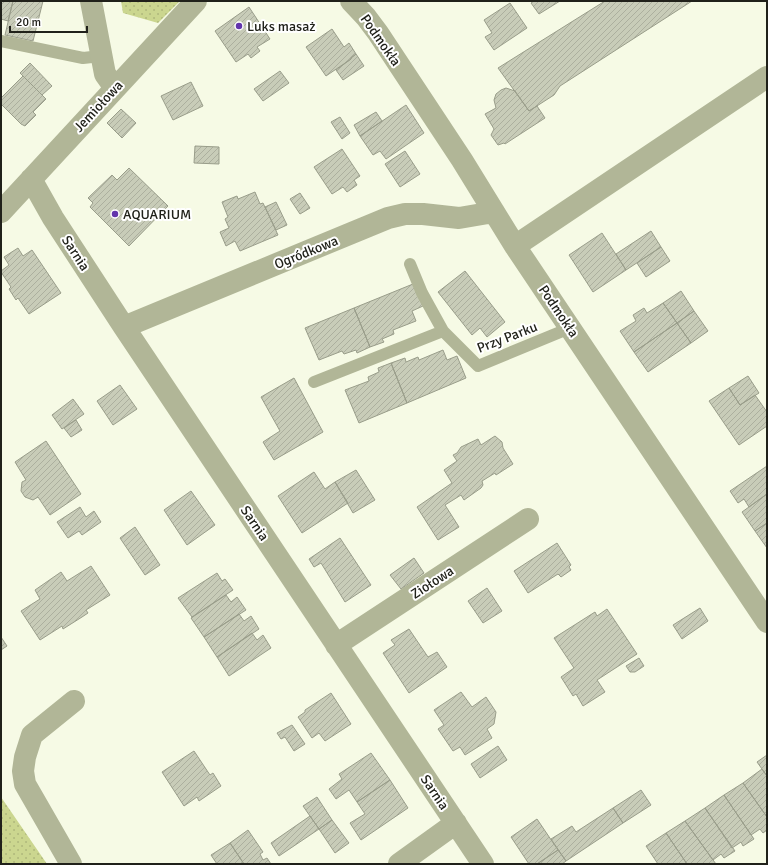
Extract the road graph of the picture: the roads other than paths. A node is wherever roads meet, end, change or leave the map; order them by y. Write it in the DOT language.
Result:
graph roads {
  1 [pos="91,1"];
  2 [pos="196,1"];
  3 [pos="351,1"];
  4 [pos="1,40"];
  5 [pos="101,56"];
  6 [pos="767,77"];
  7 [pos="115,88"];
  8 [pos="31,179"];
  9 [pos="1,212"];
  10 [pos="494,212"];
  11 [pos="515,246"];
  12 [pos="410,264"];
  13 [pos="124,327"];
  14 [pos="570,328"];
  15 [pos="443,331"];
  16 [pos="314,382"];
  17 [pos="528,519"];
  18 [pos="767,622"];
  19 [pos="336,645"];
  20 [pos="74,701"];
  21 [pos="456,823"];
  22 [pos="71,864"];
  23 [pos="399,864"];
  24 [pos="483,864"];
  1 -- 5 [label="street"];
  2 -- 7 [label="street, Jemiołowa"];
  3 -- 10 [label="street, Podmokła"];
  4 -- 5 [label="lane"];
  5 -- 7 [label="street"];
  6 -- 11 [label="street"];
  7 -- 8 [label="street, Jemiołowa"];
  8 -- 9 [label="street, Jemiołowa"];
  8 -- 13 [label="street, Sarnia"];
  10 -- 11 [label="street, Podmokła"];
  10 -- 13 [label="street, Ogródkowa"];
  11 -- 14 [label="street, Podmokła"];
  12 -- 15 [label="lane, Przy Parku"];
  13 -- 19 [label="street, Sarnia"];
  14 -- 15 [label="lane, Przy Parku"];
  14 -- 18 [label="street, Podmokła"];
  15 -- 16 [label="lane"];
  17 -- 19 [label="street, Ziołowa"];
  19 -- 21 [label="street, Sarnia"];
  20 -- 22 [label="street"];
  21 -- 23 [label="street"];
  21 -- 24 [label="street, Sarnia"];
}
